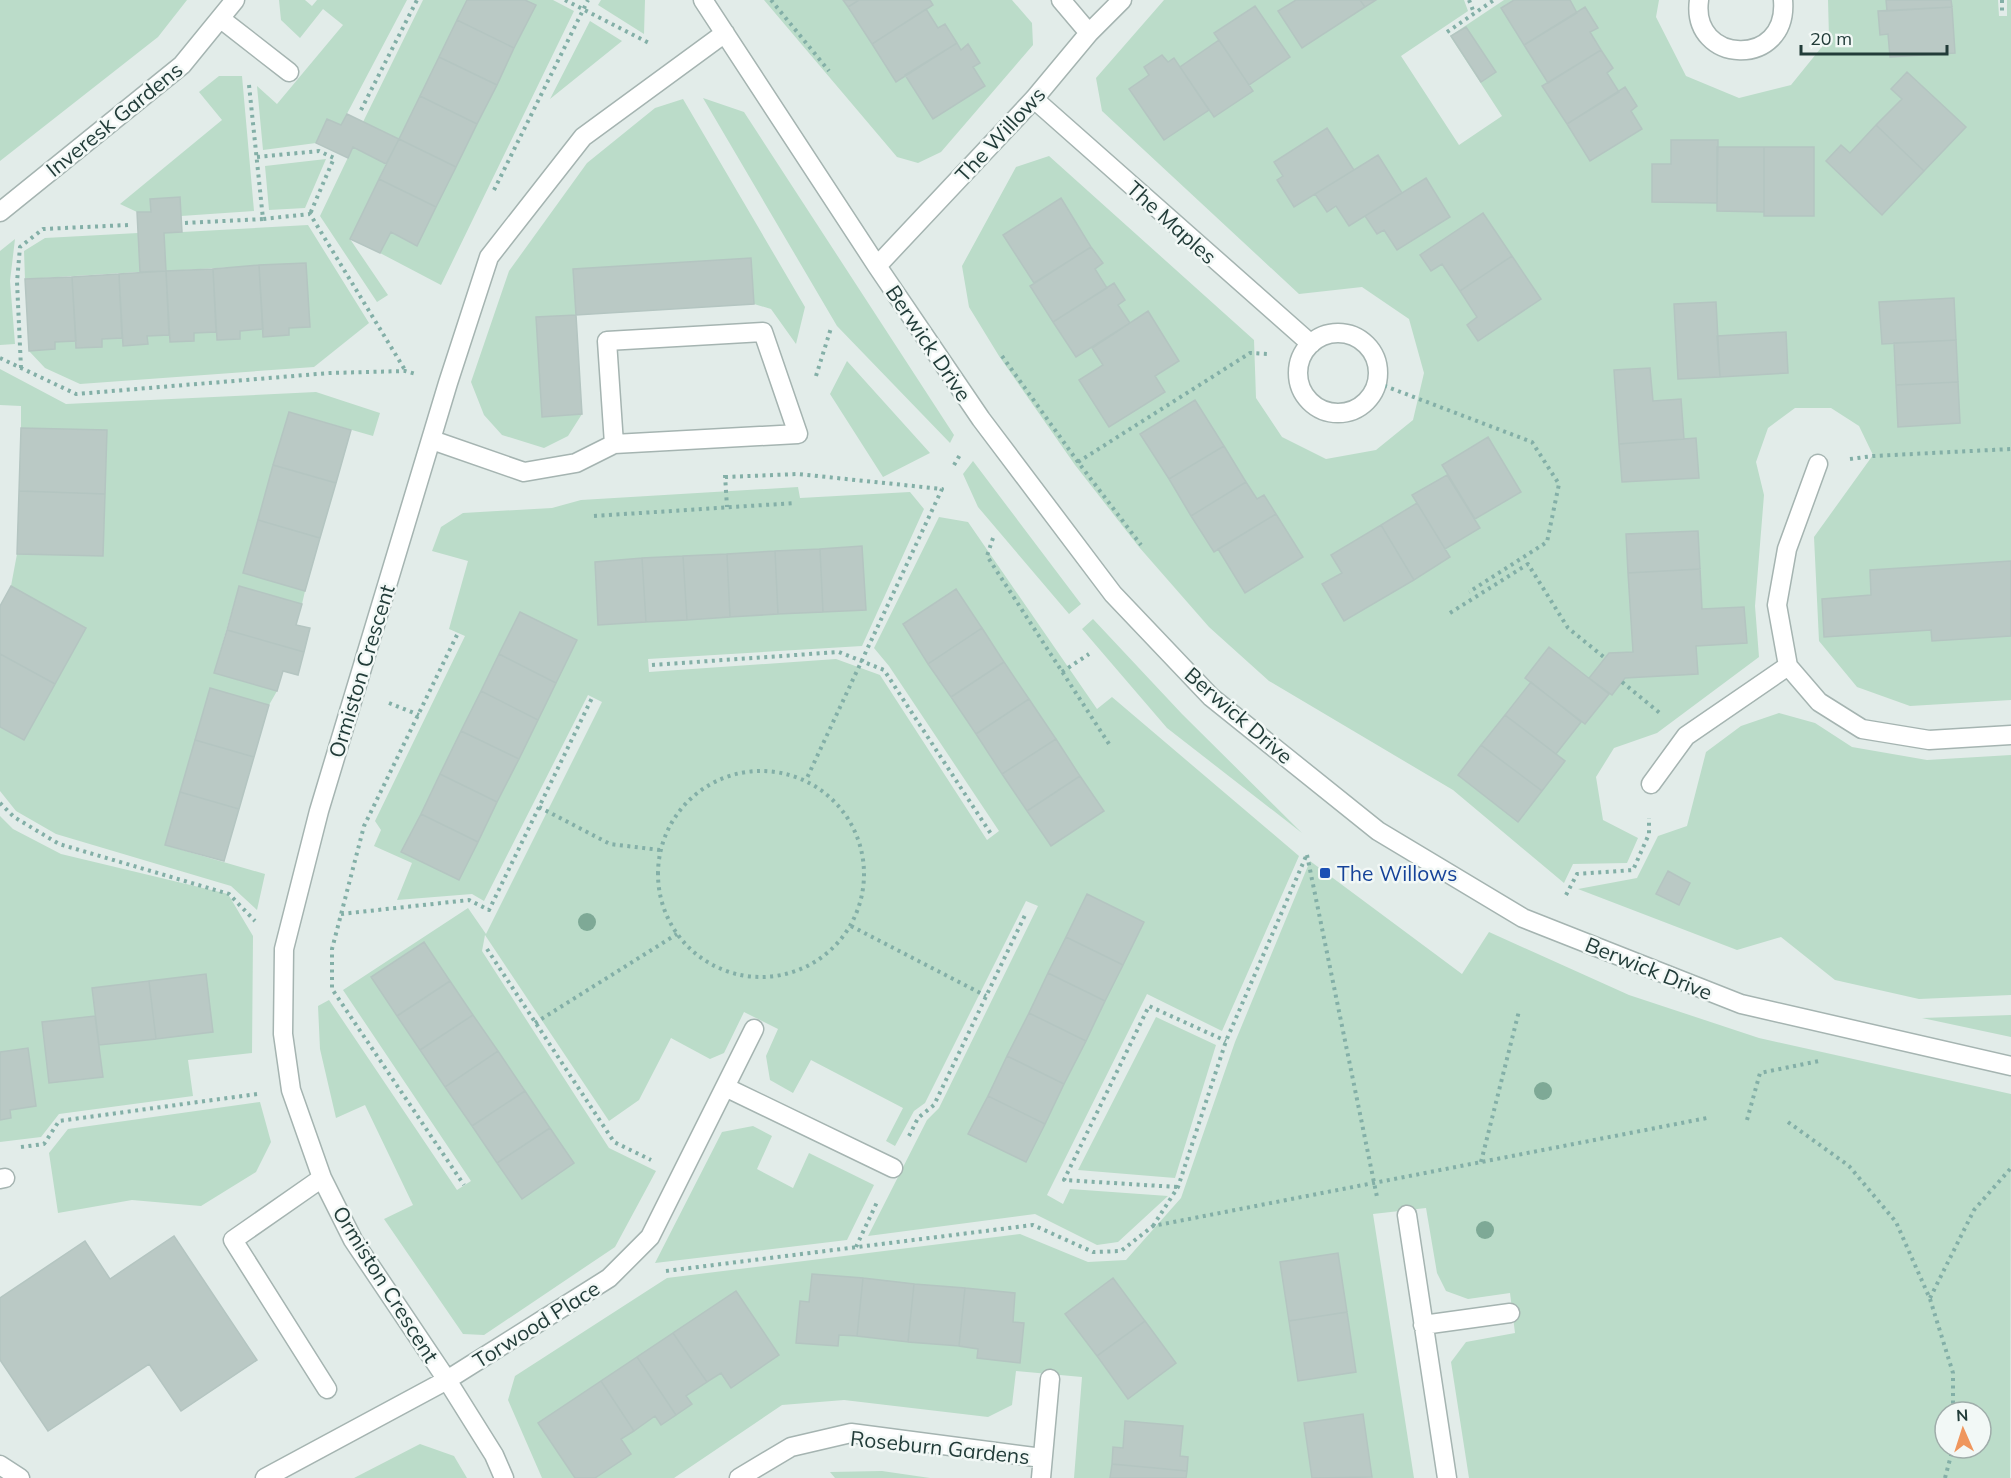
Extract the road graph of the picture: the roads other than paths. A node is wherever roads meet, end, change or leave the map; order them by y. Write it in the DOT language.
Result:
graph roads {
  1 [pos="235,0"];
  2 [pos="703,0"];
  3 [pos="1061,0"];
  4 [pos="1122,0"];
  5 [pos="1699,0"];
  6 [pos="1783,0"];
  7 [pos="221,20"];
  8 [pos="725,33"];
  9 [pos="1089,33"];
  10 [pos="289,72"];
  11 [pos="1034,99"];
  12 [pos="0,212"];
  13 [pos="877,266"];
  14 [pos="1306,350"];
  15 [pos="432,440"];
  16 [pos="614,444"];
  17 [pos="1818,464"];
  18 [pos="1788,666"];
  19 [pos="2011,735"];
  20 [pos="1651,784"];
  21 [pos="754,1029"];
  22 [pos="2011,1066"];
  23 [pos="725,1087"];
  24 [pos="893,1168"];
  25 [pos="322,1178"];
  26 [pos="1407,1215"];
  27 [pos="1510,1313"];
  28 [pos="1423,1325"];
  29 [pos="1050,1379"];
  30 [pos="447,1380"];
  31 [pos="327,1389"];
  32 [pos="1042,1458"];
  33 [pos="0,1465"];
  34 [pos="20,1478"];
  35 [pos="264,1478"];
  36 [pos="504,1478"];
  37 [pos="739,1478"];
  38 [pos="1041,1478"];
  39 [pos="1447,1478"];
  1 -- 7 [label="street, Inveresk Gardens"];
  2 -- 8 [label="street, Berwick Drive"];
  3 -- 9 [label="street"];
  4 -- 9 [label="street, The Willows"];
  5 -- 6 [label="street"];
  7 -- 10 [label="street"];
  7 -- 12 [label="street, Inveresk Gardens"];
  8 -- 13 [label="street, Berwick Drive"];
  8 -- 15 [label="street, Ormiston Crescent"];
  9 -- 11 [label="street, The Willows"];
  11 -- 13 [label="street, The Willows"];
  11 -- 14 [label="street, The Maples"];
  13 -- 22 [label="street, Berwick Drive"];
  14 -- 14 [label="street"];
  15 -- 16 [label="street"];
  15 -- 25 [label="street, Ormiston Crescent"];
  16 -- 16 [label="street"];
  17 -- 18 [label="street"];
  18 -- 19 [label="street"];
  18 -- 20 [label="street"];
  21 -- 23 [label="street, Torwood Place"];
  23 -- 24 [label="street"];
  23 -- 30 [label="street, Torwood Place"];
  25 -- 30 [label="street, Ormiston Crescent"];
  25 -- 31 [label="street"];
  26 -- 28 [label="street"];
  27 -- 28 [label="street"];
  28 -- 39 [label="street"];
  29 -- 32 [label="street, Roseburn Gardens"];
  30 -- 35 [label="street, Torwood Place"];
  30 -- 36 [label="street, Ormiston Crescent"];
  32 -- 37 [label="street, Roseburn Gardens"];
  32 -- 38 [label="street, Roseburn Gardens"];
  33 -- 34 [label="street"];
}
